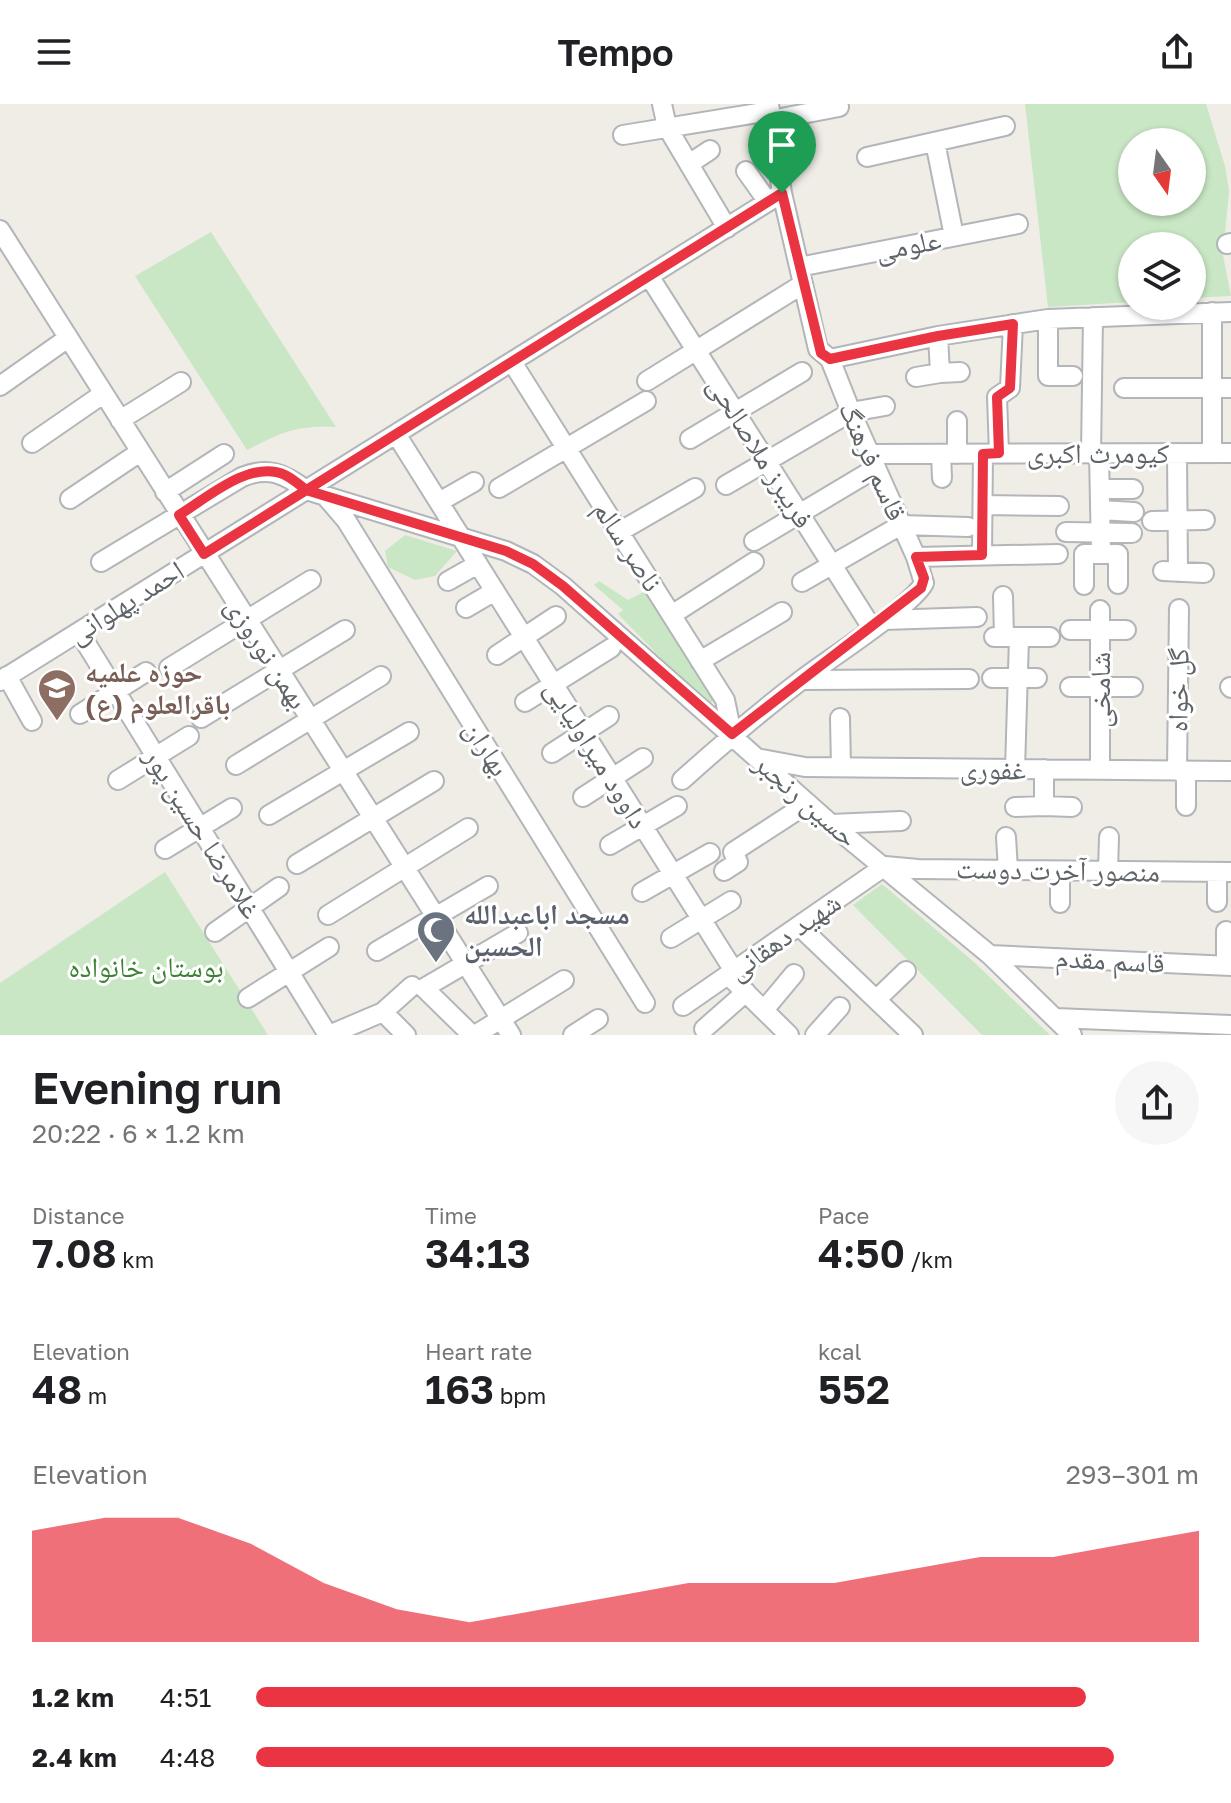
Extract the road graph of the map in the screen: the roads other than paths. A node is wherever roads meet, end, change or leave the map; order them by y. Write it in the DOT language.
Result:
graph roads {
  1 [pos="662,104"];
  2 [pos="839,107"];
  3 [pos="770,112"];
  4 [pos="1005,126"];
  5 [pos="667,127"];
  6 [pos="623,135"];
  7 [pos="935,142"];
  8 [pos="710,150"];
  9 [pos="867,157"];
  10 [pos="689,164"];
  11 [pos="746,171"];
  12 [pos="775,198"];
  13 [pos="1018,224"];
  14 [pos="727,228"];
  15 [pos="0,230"];
  16 [pos="954,236"];
  17 [pos="801,275"];
  18 [pos="649,276"];
  19 [pos="1222,312"];
  20 [pos="1093,317"];
  21 [pos="1048,319"];
  22 [pos="1013,324"];
  23 [pos="938,336"];
  24 [pos="68,338"];
  25 [pos="696,350"];
  26 [pos="830,359"];
  27 [pos="512,362"];
  28 [pos="802,372"];
  29 [pos="960,372"];
  30 [pos="940,373"];
  31 [pos="1073,376"];
  32 [pos="916,377"];
  33 [pos="647,381"];
  34 [pos="181,382"];
  35 [pos="0,386"];
  36 [pos="1124,388"];
  37 [pos="1222,388"];
  38 [pos="103,394"];
  39 [pos="646,401"];
  40 [pos="885,406"];
  41 [pos="735,412"];
  42 [pos="851,412"];
  43 [pos="120,420"];
  44 [pos="957,421"];
  45 [pos="396,434"];
  46 [pos="690,439"];
  47 [pos="32,443"];
  48 [pos="567,449"];
  49 [pos="140,452"];
  50 [pos="1095,453"];
  51 [pos="1177,453"];
  52 [pos="1222,453"];
  53 [pos="224,454"];
  54 [pos="949,454"];
  55 [pos="991,454"];
  56 [pos="766,461"];
  57 [pos="873,461"];
  58 [pos="942,478"];
  59 [pos="474,482"];
  60 [pos="726,485"];
  61 [pos="499,488"];
  62 [pos="695,488"];
  63 [pos="1133,489"];
  64 [pos="306,490"];
  65 [pos="165,492"];
  66 [pos="326,496"];
  67 [pos="1095,497"];
  68 [pos="70,499"];
  69 [pos="439,502"];
  70 [pos="983,505"];
  71 [pos="1059,506"];
  72 [pos="1134,512"];
  73 [pos="799,513"];
  74 [pos="179,515"];
  75 [pos="1178,520"];
  76 [pos="1205,520"];
  77 [pos="1152,521"];
  78 [pos="901,525"];
  79 [pos="968,527"];
  80 [pos="619,532"];
  81 [pos="1066,532"];
  82 [pos="1101,533"];
  83 [pos="1132,533"];
  84 [pos="460,536"];
  85 [pos="754,541"];
  86 [pos="204,554"];
  87 [pos="1058,554"];
  88 [pos="1101,554"];
  89 [pos="985,555"];
  90 [pos="916,557"];
  91 [pos="101,562"];
  92 [pos="754,562"];
  93 [pos="478,564"];
  94 [pos="832,565"];
  95 [pos="1204,573"];
  96 [pos="311,580"];
  97 [pos="448,581"];
  98 [pos="802,582"];
  99 [pos="1118,584"];
  100 [pos="1084,585"];
  101 [pos="495,591"];
  102 [pos="1003,596"];
  103 [pos="466,608"];
  104 [pos="1179,609"];
  105 [pos="1100,610"];
  106 [pos="782,612"];
  107 [pos="673,614"];
  108 [pos="556,616"];
  109 [pos="977,617"];
  110 [pos="246,620"];
  111 [pos="878,624"];
  112 [pos="345,630"];
  113 [pos="1070,630"];
  114 [pos="1126,630"];
  115 [pos="1100,631"];
  116 [pos="79,632"];
  117 [pos="1050,637"];
  118 [pos="525,638"];
  119 [pos="1006,638"];
  120 [pos="611,648"];
  121 [pos="497,655"];
  122 [pos="700,661"];
  123 [pos="169,668"];
  124 [pos="278,670"];
  125 [pos="146,672"];
  126 [pos="381,676"];
  127 [pos="4,678"];
  128 [pos="992,678"];
  129 [pos="1028,678"];
  130 [pos="969,679"];
  131 [pos="802,680"];
  132 [pos="554,685"];
  133 [pos="1070,687"];
  134 [pos="1100,687"];
  135 [pos="1133,687"];
  136 [pos="116,692"];
  137 [pos="525,702"];
  138 [pos="80,714"];
  139 [pos="609,716"];
  140 [pos="201,718"];
  141 [pos="840,718"];
  142 [pos="310,720"];
  143 [pos="32,721"];
  144 [pos="409,732"];
  145 [pos="584,732"];
  146 [pos="732,734"];
  147 [pos="189,736"];
  148 [pos="552,753"];
  149 [pos="156,757"];
  150 [pos="755,757"];
  151 [pos="643,758"];
  152 [pos="236,765"];
  153 [pos="841,767"];
  154 [pos="1015,769"];
  155 [pos="1044,769"];
  156 [pos="342,770"];
  157 [pos="1100,770"];
  158 [pos="1182,771"];
  159 [pos="1231,771"];
  160 [pos="612,778"];
  161 [pos="118,780"];
  162 [pos="682,780"];
  163 [pos="434,781"];
  164 [pos="583,797"];
  165 [pos="807,804"];
  166 [pos="677,806"];
  167 [pos="1044,806"];
  168 [pos="1186,806"];
  169 [pos="1015,807"];
  170 [pos="1072,807"];
  171 [pos="232,808"];
  172 [pos="269,815"];
  173 [pos="373,818"];
  174 [pos="901,821"];
  175 [pos="831,824"];
  176 [pos="643,826"];
  177 [pos="200,828"];
  178 [pos="468,828"];
  179 [pos="1006,837"];
  180 [pos="1109,837"];
  181 [pos="610,845"];
  182 [pos="165,849"];
  183 [pos="710,853"];
  184 [pos="297,864"];
  185 [pos="885,866"];
  186 [pos="404,868"];
  187 [pos="1008,870"];
  188 [pos="724,871"];
  189 [pos="1060,871"];
  190 [pos="1108,871"];
  191 [pos="1224,872"];
  192 [pos="673,874"];
  193 [pos="488,886"];
  194 [pos="279,887"];
  195 [pos="642,892"];
  196 [pos="731,901"];
  197 [pos="1217,902"];
  198 [pos="1060,903"];
  199 [pos="249,907"];
  200 [pos="328,915"];
  201 [pos="436,917"];
  202 [pos="701,918"];
  203 [pos="799,926"];
  204 [pos="1226,931"];
  205 [pos="215,932"];
  206 [pos="518,933"];
  207 [pos="671,938"];
  208 [pos="329,947"];
  209 [pos="377,951"];
  210 [pos="990,955"];
  211 [pos="466,965"];
  212 [pos="1228,966"];
  213 [pos="906,971"];
  214 [pos="289,972"];
  215 [pos="731,973"];
  216 [pos="794,974"];
  217 [pos="564,980"];
  218 [pos="418,987"];
  219 [pos="746,992"];
  220 [pos="248,998"];
  221 [pos="877,999"];
  222 [pos="645,1003"];
  223 [pos="683,1006"];
  224 [pos="840,1007"];
  225 [pos="764,1010"];
  226 [pos="383,1012"];
  227 [pos="1055,1018"];
  228 [pos="598,1019"];
  229 [pos="1231,1025"];
  230 [pos="506,1027"];
  231 [pos="704,1029"];
  232 [pos="783,1033"];
  233 [pos="328,1035"];
  234 [pos="406,1035"];
  235 [pos="474,1035"];
  236 [pos="573,1035"];
  237 [pos="815,1035"];
  238 [pos="913,1035"];
  239 [pos="1072,1035"];
  1 -- 5 [label="street"];
  2 -- 3 [label="street"];
  3 -- 5 [label="street"];
  3 -- 12 [label="street, قاسم فرهنگ"];
  4 -- 7 [label="street"];
  5 -- 6 [label="street"];
  5 -- 10 [label="street"];
  7 -- 9 [label="street"];
  7 -- 16 [label="street"];
  8 -- 10 [label="street"];
  10 -- 14 [label="street"];
  11 -- 12 [label="street"];
  12 -- 14 [label="street, احمد پهلوانی"];
  12 -- 17 [label="street, قاسم فرهنگ"];
  13 -- 16 [label="street, علومی"];
  14 -- 18 [label="street, احمد پهلوانی"];
  15 -- 24 [label="street, بهمن نوروزی"];
  16 -- 17 [label="street, علومی"];
  17 -- 25 [label="street"];
  17 -- 26 [label="street, قاسم فرهنگ"];
  18 -- 25 [label="street, فریبرز ملاصالحی"];
  18 -- 27 [label="street, احمد پهلوانی"];
  19 -- 20 [label="street"];
  19 -- 37 [label="street"];
  20 -- 21 [label="street"];
  20 -- 50 [label="street"];
  21 -- 22 [label="street"];
  21 -- 31 [label="street"];
  22 -- 23 [label="street"];
  22 -- 55 [label="street"];
  23 -- 26 [label="street"];
  23 -- 30 [label="street"];
  24 -- 35 [label="street"];
  24 -- 38 [label="street, بهمن نوروزی"];
  25 -- 33 [label="street"];
  25 -- 41 [label="street, فریبرز ملاصالحی"];
  26 -- 42 [label="street, قاسم فرهنگ"];
  27 -- 45 [label="street, احمد پهلوانی"];
  27 -- 48 [label="street, ناصر سالم"];
  28 -- 41 [label="street"];
  29 -- 30 [label="street"];
  30 -- 32 [label="street"];
  34 -- 43 [label="street"];
  36 -- 37 [label="street"];
  37 -- 52 [label="street"];
  38 -- 43 [label="street, بهمن نوروزی"];
  38 -- 47 [label="street"];
  39 -- 48 [label="street"];
  40 -- 42 [label="street"];
  41 -- 46 [label="street"];
  41 -- 56 [label="street, فریبرز ملاصالحی"];
  42 -- 56 [label="street"];
  42 -- 57 [label="street, قاسم فرهنگ"];
  43 -- 49 [label="street, بهمن نوروزی"];
  44 -- 54 [label="street"];
  45 -- 64 [label="street, احمد پهلوانی"];
  45 -- 69 [label="street, داوود میراولیایی"];
  48 -- 61 [label="street"];
  48 -- 80 [label="street, ناصر سالم"];
  49 -- 65 [label="street, بهمن نوروزی"];
  49 -- 68 [label="street"];
  50 -- 51 [label="street, کیومرث اکبری"];
  50 -- 55 [label="street, کیومرث اکبری"];
  50 -- 67 [label="street"];
  51 -- 52 [label="street, کیومرث اکبری"];
  51 -- 75 [label="street"];
  53 -- 65 [label="street"];
  54 -- 55 [label="street, کیومرث اکبری"];
  54 -- 57 [label="street, کیومرث اکبری"];
  54 -- 58 [label="street"];
  55 -- 70 [label="street"];
  56 -- 60 [label="street"];
  56 -- 73 [label="street, فریبرز ملاصالحی"];
  57 -- 73 [label="street"];
  57 -- 78 [label="street, قاسم فرهنگ"];
  59 -- 69 [label="street"];
  62 -- 80 [label="street"];
  63 -- 67 [label="street"];
  64 -- 66 [label="street, حسین رنجبر"];
  64 -- 74 [label="street, حسین رنجبر"];
  64 -- 86 [label="street, احمد پهلوانی"];
  65 -- 74 [label="street, بهمن نوروزی"];
  66 -- 84 [label="street, حسین رنجبر"];
  66 -- 222 [label="street, بهاران"];
  67 -- 72 [label="street"];
  67 -- 82 [label="street"];
  69 -- 84 [label="street, داوود میراولیایی"];
  70 -- 71 [label="street"];
  70 -- 89 [label="street"];
  73 -- 85 [label="street"];
  73 -- 94 [label="street, فریبرز ملاصالحی"];
  74 -- 86 [label="street, بهمن نوروزی"];
  74 -- 91 [label="street, حسین رنجبر"];
  75 -- 76 [label="street"];
  75 -- 77 [label="street"];
  75 -- 95 [label="street"];
  78 -- 79 [label="street"];
  78 -- 90 [label="street, قاسم فرهنگ"];
  78 -- 94 [label="street"];
  80 -- 107 [label="street, ناصر سالم"];
  81 -- 82 [label="street"];
  82 -- 83 [label="street"];
  82 -- 88 [label="street"];
  84 -- 93 [label="street, داوود میراولیایی"];
  84 -- 146 [label="street, حسین رنجبر"];
  86 -- 110 [label="street, بهمن نوروزی"];
  86 -- 116 [label="street, احمد پهلوانی"];
  87 -- 89 [label="street"];
  88 -- 99 [label="street"];
  88 -- 100 [label="street"];
  89 -- 90 [label="street"];
  90 -- 111 [label="street, قاسم فرهنگ"];
  92 -- 107 [label="street"];
  93 -- 97 [label="street"];
  93 -- 101 [label="street, داوود میراولیایی"];
  94 -- 98 [label="street"];
  94 -- 111 [label="street, فریبرز ملاصالحی"];
  96 -- 110 [label="street"];
  101 -- 103 [label="street"];
  101 -- 118 [label="street, داوود میراولیایی"];
  102 -- 119 [label="street"];
  104 -- 158 [label="street, گل خواه"];
  105 -- 115 [label="street, شامخی"];
  106 -- 122 [label="street"];
  107 -- 122 [label="street, ناصر سالم"];
  108 -- 118 [label="street"];
  109 -- 111 [label="street"];
  110 -- 123 [label="street"];
  110 -- 124 [label="street, بهمن نوروزی"];
  111 -- 131 [label="street, قاسم فرهنگ"];
  112 -- 124 [label="street"];
  113 -- 115 [label="street"];
  114 -- 115 [label="street"];
  115 -- 134 [label="street, شامخی"];
  116 -- 127 [label="street, احمد پهلوانی"];
  116 -- 136 [label="street, غلامرضا حسین پور"];
  117 -- 119 [label="street"];
  118 -- 121 [label="street"];
  118 -- 132 [label="street, داوود میراولیایی"];
  119 -- 129 [label="street"];
  120 -- 132 [label="street"];
  122 -- 146 [label="street, ناصر سالم"];
  124 -- 140 [label="street"];
  124 -- 142 [label="street, بهمن نوروزی"];
  125 -- 136 [label="street"];
  126 -- 142 [label="street"];
  127 -- 143 [label="street"];
  128 -- 129 [label="street"];
  129 -- 154 [label="street"];
  130 -- 131 [label="street"];
  131 -- 146 [label="street, قاسم فرهنگ"];
  132 -- 137 [label="street"];
  132 -- 145 [label="street, داوود میراولیایی"];
  133 -- 134 [label="street"];
  134 -- 135 [label="street"];
  134 -- 157 [label="street, شامخی"];
  136 -- 138 [label="street"];
  136 -- 149 [label="street, غلامرضا حسین پور"];
  139 -- 145 [label="street"];
  141 -- 153 [label="street"];
  142 -- 152 [label="street"];
  142 -- 156 [label="street, بهمن نوروزی"];
  144 -- 156 [label="street"];
  145 -- 148 [label="street"];
  145 -- 160 [label="street, داوود میراولیایی"];
  146 -- 150 [label="street, حسین رنجبر"];
  146 -- 162 [label="street, قاسم فرهنگ"];
  147 -- 149 [label="street"];
  149 -- 161 [label="street"];
  149 -- 177 [label="street, غلامرضا حسین پور"];
  150 -- 153 [label="street, غفوری"];
  150 -- 165 [label="street, حسین رنجبر"];
  151 -- 160 [label="street"];
  153 -- 154 [label="street, غفوری"];
  154 -- 155 [label="street, غفوری"];
  155 -- 157 [label="street, غفوری"];
  155 -- 167 [label="street"];
  156 -- 172 [label="street"];
  156 -- 173 [label="street, بهمن نوروزی"];
  157 -- 158 [label="street, غفوری"];
  158 -- 159 [label="street, غفوری"];
  158 -- 168 [label="street, گل خواه"];
  160 -- 164 [label="street"];
  160 -- 176 [label="street, داوود میراولیایی"];
  163 -- 173 [label="street"];
  165 -- 175 [label="street, حسین رنجبر"];
  165 -- 188 [label="street"];
  166 -- 176 [label="street"];
  167 -- 169 [label="street"];
  167 -- 170 [label="street"];
  171 -- 177 [label="street"];
  173 -- 184 [label="street"];
  173 -- 186 [label="street, بهمن نوروزی"];
  174 -- 175 [label="street"];
  175 -- 185 [label="street, حسین رنجبر"];
  176 -- 181 [label="street"];
  176 -- 192 [label="street, داوود میراولیایی"];
  177 -- 182 [label="street"];
  177 -- 199 [label="street, غلامرضا حسین پور"];
  178 -- 186 [label="street"];
  179 -- 187 [label="street"];
  180 -- 190 [label="street"];
  183 -- 192 [label="street"];
  185 -- 187 [label="street, منصور آخرت دوست"];
  185 -- 203 [label="street, شهید دهقانی"];
  185 -- 210 [label="street, حسین رنجبر"];
  186 -- 200 [label="street"];
  186 -- 201 [label="street, بهمن نوروزی"];
  187 -- 189 [label="street, منصور آخرت دوست"];
  189 -- 190 [label="street, منصور آخرت دوست"];
  189 -- 198 [label="street"];
  190 -- 191 [label="street, منصور آخرت دوست"];
  191 -- 197 [label="street"];
  192 -- 195 [label="street"];
  192 -- 202 [label="street, داوود میراولیایی"];
  193 -- 201 [label="street"];
  194 -- 199 [label="street"];
  196 -- 202 [label="street"];
  199 -- 205 [label="street"];
  199 -- 214 [label="street, غلامرضا حسین پور"];
  201 -- 209 [label="street"];
  201 -- 211 [label="street, بهمن نوروزی"];
  202 -- 207 [label="street"];
  202 -- 215 [label="street, داوود میراولیایی"];
  203 -- 215 [label="street, شهید دهقانی"];
  203 -- 221 [label="street"];
  204 -- 212 [label="street"];
  206 -- 211 [label="street"];
  208 -- 214 [label="street"];
  210 -- 212 [label="street, قاسم مقدم"];
  210 -- 227 [label="street, حسین رنجبر"];
  211 -- 218 [label="street"];
  211 -- 230 [label="street, بهمن نوروزی"];
  213 -- 221 [label="street"];
  214 -- 220 [label="street"];
  214 -- 233 [label="street, غلامرضا حسین پور"];
  215 -- 219 [label="street, داوود میراولیایی"];
  215 -- 223 [label="street, شهید دهقانی"];
  216 -- 225 [label="street"];
  217 -- 230 [label="street"];
  218 -- 226 [label="street"];
  218 -- 235 [label="street"];
  219 -- 225 [label="street, داوود میراولیایی"];
  219 -- 231 [label="street"];
  221 -- 238 [label="street"];
  224 -- 237 [label="street"];
  225 -- 232 [label="street, داوود میراولیایی"];
  226 -- 233 [label="street"];
  226 -- 234 [label="street"];
  227 -- 229 [label="street"];
  227 -- 239 [label="street, حسین رنجبر"];
  228 -- 236 [label="street"];
  230 -- 235 [label="street"];
}
